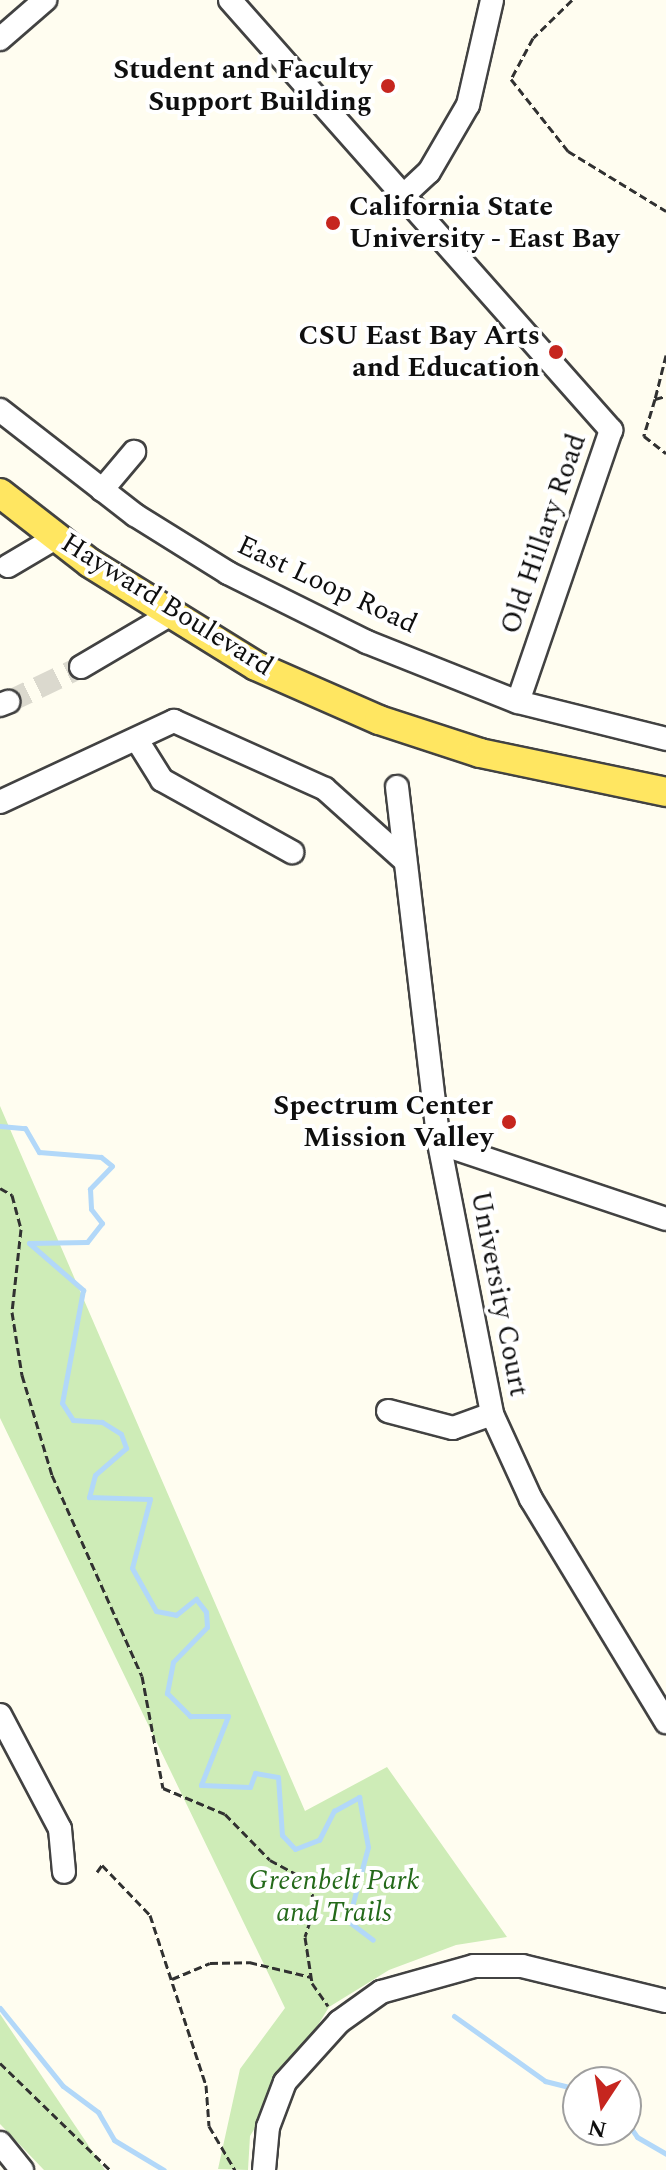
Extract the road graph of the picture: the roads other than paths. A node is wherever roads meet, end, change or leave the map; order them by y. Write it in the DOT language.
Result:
graph roads {
  1 [pos="45,0"];
  2 [pos="230,0"];
  3 [pos="492,0"];
  4 [pos="0,39"];
  5 [pos="403,196"];
  6 [pos="0,410"];
  7 [pos="134,452"];
  8 [pos="102,490"];
  9 [pos="0,493"];
  10 [pos="57,537"];
  11 [pos="8,566"];
  12 [pos="171,614"];
  13 [pos="81,667"];
  14 [pos="518,702"];
  15 [pos="666,739"];
  16 [pos="137,740"];
  17 [pos="397,787"];
  18 [pos="666,792"];
  19 [pos="0,802"];
  20 [pos="292,852"];
  21 [pos="404,860"];
  22 [pos="439,1143"];
  23 [pos="666,1219"];
  24 [pos="388,1411"];
  25 [pos="492,1414"];
  26 [pos="0,1715"];
  27 [pos="666,1722"];
  28 [pos="64,1872"];
  29 [pos="666,2001"];
  30 [pos="0,2143"];
  31 [pos="22,2170"];
  32 [pos="264,2170"];
  1 -- 4 [label="street"];
  2 -- 5 [label="street, Old Hillary Road"];
  3 -- 5 [label="street"];
  5 -- 14 [label="street, Old Hillary Road"];
  6 -- 8 [label="street, East Loop Road"];
  7 -- 8 [label="street"];
  8 -- 14 [label="street, East Loop Road"];
  9 -- 10 [label="main road, Hayward Boulevard"];
  10 -- 11 [label="street"];
  10 -- 12 [label="main road, Hayward Boulevard"];
  12 -- 13 [label="street"];
  12 -- 18 [label="main road, Hayward Boulevard"];
  14 -- 15 [label="street, East Loop Road"];
  16 -- 19 [label="street"];
  16 -- 20 [label="street"];
  16 -- 21 [label="street"];
  17 -- 21 [label="street, University Court"];
  21 -- 22 [label="street, University Court"];
  22 -- 23 [label="street"];
  22 -- 25 [label="street, University Court"];
  24 -- 25 [label="street"];
  25 -- 27 [label="street, University Court"];
  26 -- 28 [label="street"];
  29 -- 32 [label="street"];
  30 -- 31 [label="street"];
}
